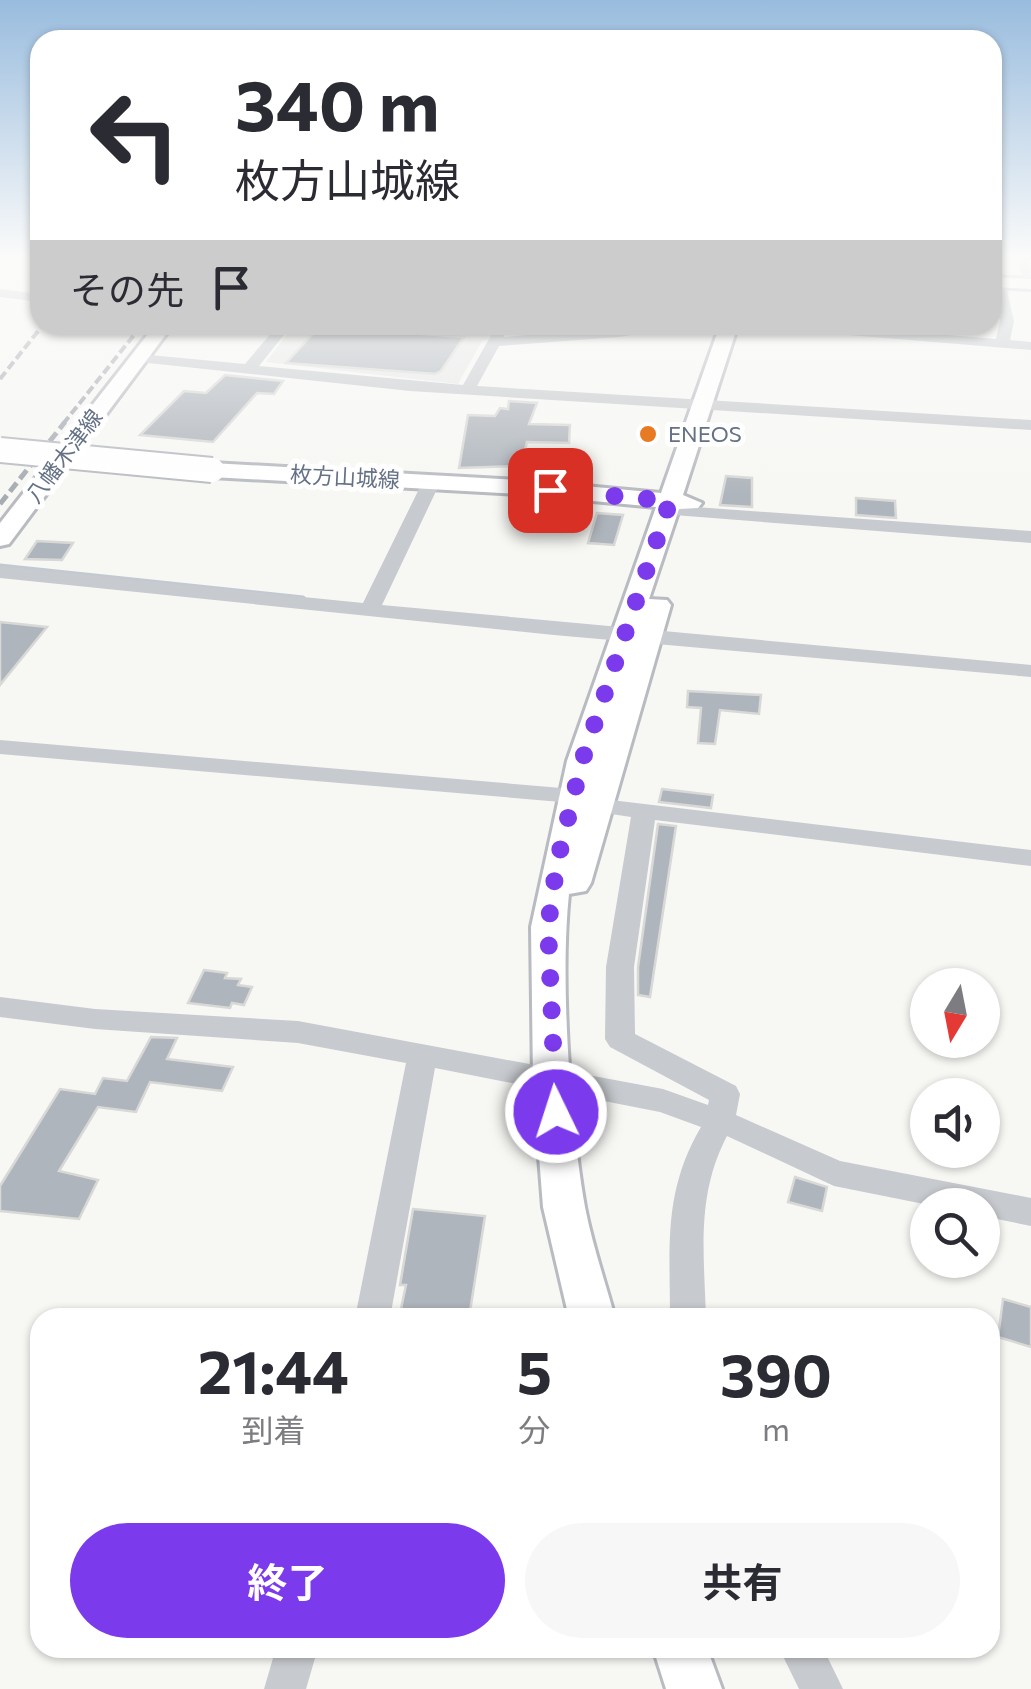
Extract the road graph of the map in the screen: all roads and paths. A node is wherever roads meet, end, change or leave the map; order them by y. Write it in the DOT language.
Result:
graph roads {
  1 [pos="155,337"];
  2 [pos="276,337"];
  3 [pos="496,337"];
  4 [pos="565,337"];
  5 [pos="726,337"];
  6 [pos="741,337"];
  7 [pos="917,337"];
  8 [pos="1004,337"];
  9 [pos="491,342"];
  10 [pos="1002,344"];
  11 [pos="1031,346"];
  12 [pos="139,358"];
  13 [pos="250,368"];
  14 [pos="468,389"];
  15 [pos="711,405"];
  16 [pos="1031,425"];
  17 [pos="0,450"];
  18 [pos="66,455"];
  19 [pos="121,460"];
  20 [pos="429,487"];
  21 [pos="519,487"];
  22 [pos="679,506"];
  23 [pos="1031,537"];
  24 [pos="0,539"];
  25 [pos="0,572"];
  26 [pos="370,610"];
  27 [pos="637,637"];
  28 [pos="1031,671"];
  29 [pos="0,747"];
  30 [pos="584,800"];
  31 [pos="644,811"];
  32 [pos="1031,858"];
  33 [pos="0,1007"];
  34 [pos="422,1056"];
  35 [pos="561,1081"];
  36 [pos="723,1122"];
  37 [pos="1031,1212"];
  38 [pos="374,1308"];
  39 [pos="591,1308"];
  40 [pos="688,1308"];
  41 [pos="294,1658"];
  42 [pos="683,1658"];
  43 [pos="805,1658"];
  44 [pos="286,1689"];
  45 [pos="694,1689"];
  46 [pos="822,1689"];
  1 -- 12 [label="main road, 八幡木津線"];
  2 -- 13 [label="street"];
  3 -- 9 [label="street"];
  4 -- 9 [label="street"];
  5 -- 15 [label="main road"];
  6 -- 15 [label="main road"];
  7 -- 10 [label="street"];
  8 -- 10 [label="street"];
  9 -- 14 [label="street"];
  10 -- 11 [label="street"];
  12 -- 13 [label="street"];
  12 -- 18 [label="main road, 八幡木津線"];
  13 -- 14 [label="street"];
  14 -- 15 [label="street"];
  15 -- 16 [label="street"];
  15 -- 22 [label="main road"];
  17 -- 21 [label="main road, 枚方山城線, bridge"];
  18 -- 19 [label="main road"];
  18 -- 24 [label="main road, 八幡木津線"];
  19 -- 20 [label="main road"];
  19 -- 21 [label="main road"];
  20 -- 21 [label="main road"];
  20 -- 26 [label="street"];
  21 -- 22 [label="main road, 枚方山城線"];
  22 -- 23 [label="street"];
  22 -- 27 [label="main road"];
  25 -- 26 [label="street"];
  26 -- 27 [label="street"];
  27 -- 28 [label="street"];
  27 -- 30 [label="main road"];
  29 -- 30 [label="street"];
  30 -- 31 [label="street"];
  30 -- 35 [label="main road"];
  31 -- 32 [label="street"];
  31 -- 36 [label="street"];
  33 -- 34 [label="street"];
  34 -- 35 [label="street"];
  34 -- 38 [label="street"];
  35 -- 36 [label="street"];
  35 -- 39 [label="main road"];
  36 -- 37 [label="street"];
  36 -- 40 [label="street"];
  41 -- 44 [label="street"];
  42 -- 45 [label="main road"];
  43 -- 46 [label="street"];
}
